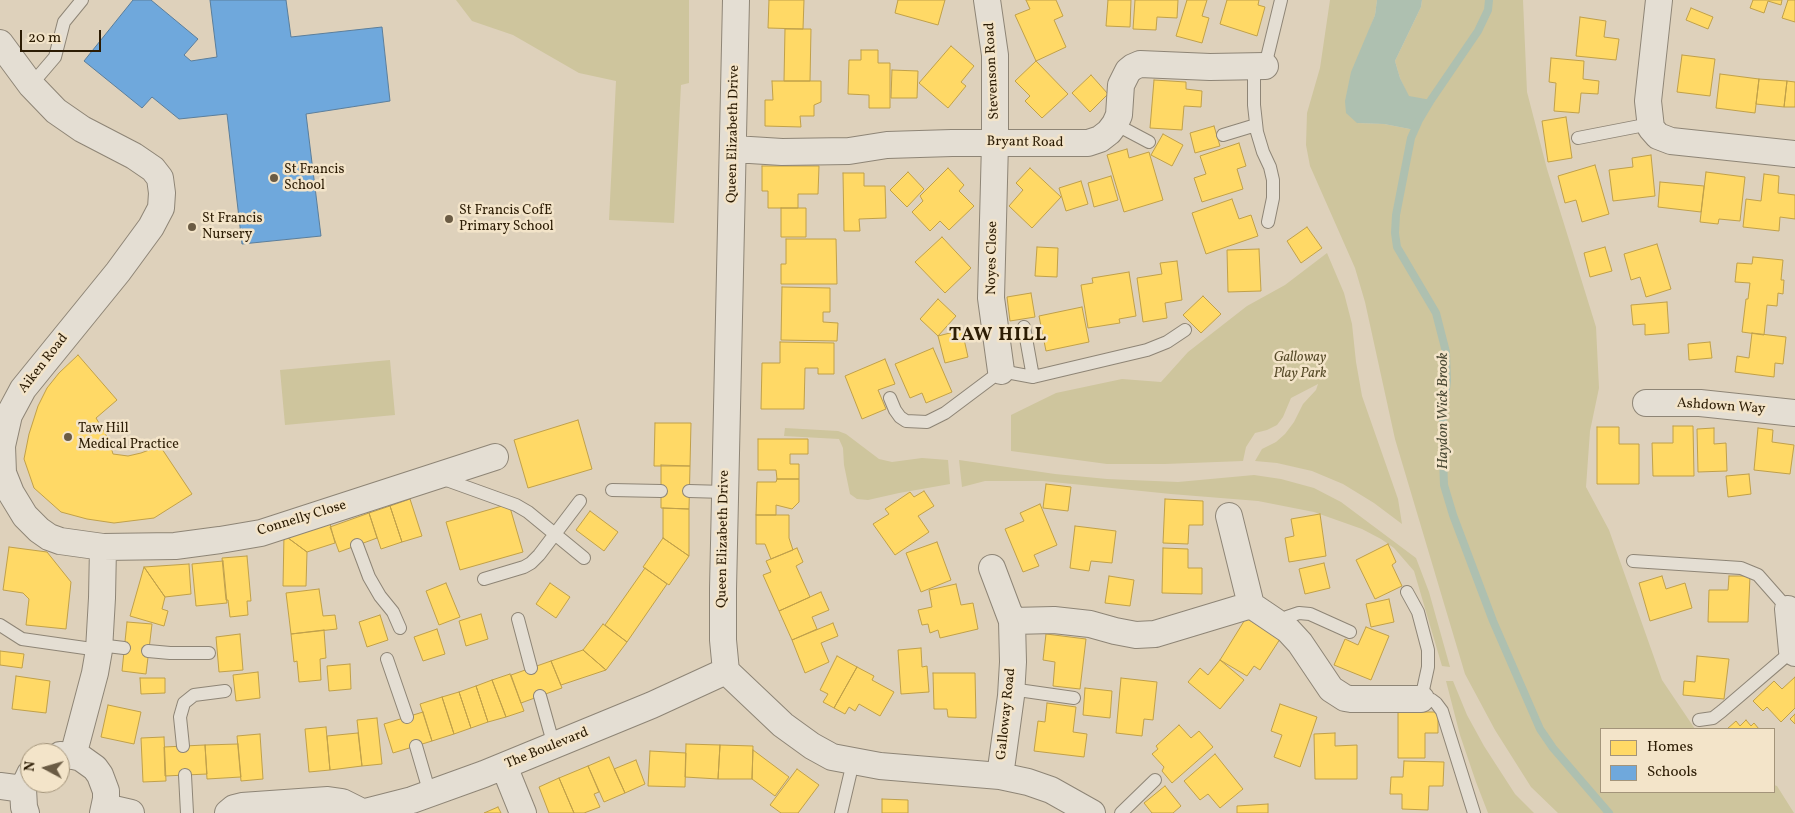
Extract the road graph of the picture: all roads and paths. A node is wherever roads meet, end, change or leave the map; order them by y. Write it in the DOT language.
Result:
graph roads {
  1 [pos="82,0"];
  2 [pos="736,0"];
  3 [pos="987,0"];
  4 [pos="1280,0"];
  5 [pos="1659,0"];
  6 [pos="0,43"];
  7 [pos="1259,66"];
  8 [pos="31,85"];
  9 [pos="1115,124"];
  10 [pos="1650,124"];
  11 [pos="1256,125"];
  12 [pos="1223,135"];
  13 [pos="1578,138"];
  14 [pos="1149,142"];
  15 [pos="995,143"];
  16 [pos="734,148"];
  17 [pos="1795,154"];
  18 [pos="1268,222"];
  19 [pos="1024,327"];
  20 [pos="1185,330"];
  21 [pos="1001,371"];
  22 [pos="1033,377"];
  23 [pos="890,398"];
  24 [pos="1646,403"];
  25 [pos="1795,413"];
  26 [pos="495,457"];
  27 [pos="436,476"];
  28 [pos="612,490"];
  29 [pos="661,490"];
  30 [pos="689,491"];
  31 [pos="725,492"];
  32 [pos="580,501"];
  33 [pos="1229,516"];
  34 [pos="556,534"];
  35 [pos="358,545"];
  36 [pos="103,547"];
  37 [pos="584,558"];
  38 [pos="1633,560"];
  39 [pos="992,568"];
  40 [pos="484,579"];
  41 [pos="1407,592"];
  42 [pos="1251,605"];
  43 [pos="1792,608"];
  44 [pos="518,619"];
  45 [pos="1012,621"];
  46 [pos="1277,622"];
  47 [pos="0,625"];
  48 [pos="400,628"];
  49 [pos="1350,632"];
  50 [pos="107,647"];
  51 [pos="148,651"];
  52 [pos="1794,652"];
  53 [pos="209,653"];
  54 [pos="387,659"];
  55 [pos="531,668"];
  56 [pos="726,671"];
  57 [pos="1012,689"];
  58 [pos="225,690"];
  59 [pos="540,696"];
  60 [pos="1074,698"];
  61 [pos="1421,699"];
  62 [pos="407,717"];
  63 [pos="1699,720"];
  64 [pos="70,745"];
  65 [pos="183,746"];
  66 [pos="416,746"];
  67 [pos="554,746"];
  68 [pos="70,757"];
  69 [pos="853,762"];
  70 [pos="504,766"];
  71 [pos="185,776"];
  72 [pos="1000,776"];
  73 [pos="1155,780"];
  74 [pos="430,794"];
  75 [pos="393,809"];
  76 [pos="104,810"];
  77 [pos="131,813"];
  78 [pos="187,813"];
  79 [pos="228,813"];
  80 [pos="362,813"];
  81 [pos="523,813"];
  82 [pos="841,813"];
  83 [pos="1092,813"];
  84 [pos="1121,813"];
  85 [pos="1474,813"];
  1 -- 8 [label="lane"];
  2 -- 16 [label="street, Queen Elizabeth Drive"];
  3 -- 15 [label="street, Stevenson Road"];
  4 -- 7 [label="lane"];
  5 -- 10 [label="street"];
  6 -- 8 [label="street, Aiken Road"];
  7 -- 9 [label="street"];
  7 -- 11 [label="lane"];
  8 -- 36 [label="street, Aiken Road"];
  9 -- 14 [label="lane"];
  9 -- 15 [label="street, Bryant Road"];
  10 -- 13 [label="lane"];
  10 -- 17 [label="street"];
  11 -- 12 [label="lane"];
  11 -- 18 [label="lane"];
  15 -- 16 [label="street, Bryant Road"];
  15 -- 21 [label="street, Noyes Close"];
  16 -- 31 [label="street, Queen Elizabeth Drive"];
  19 -- 22 [label="lane"];
  20 -- 22 [label="lane"];
  21 -- 22 [label="lane"];
  21 -- 23 [label="lane"];
  24 -- 25 [label="street, Ashdown Way"];
  26 -- 27 [label="street, Connelly Close"];
  27 -- 34 [label="lane"];
  27 -- 36 [label="street, Connelly Close"];
  28 -- 29 [label="lane"];
  30 -- 31 [label="lane"];
  31 -- 56 [label="street, Queen Elizabeth Drive"];
  32 -- 34 [label="lane"];
  33 -- 42 [label="street"];
  34 -- 37 [label="lane"];
  34 -- 40 [label="lane"];
  35 -- 48 [label="lane"];
  36 -- 50 [label="street"];
  38 -- 43 [label="lane"];
  39 -- 45 [label="street, Galloway Road"];
  41 -- 61 [label="lane"];
  42 -- 45 [label="street"];
  42 -- 46 [label="street"];
  43 -- 52 [label="street"];
  44 -- 55 [label="lane"];
  45 -- 57 [label="street, Galloway Road"];
  46 -- 49 [label="lane"];
  46 -- 61 [label="street"];
  47 -- 50 [label="lane"];
  50 -- 64 [label="street"];
  51 -- 53 [label="lane"];
  52 -- 63 [label="lane"];
  54 -- 62 [label="lane"];
  56 -- 67 [label="street, The Boulevard"];
  56 -- 69 [label="street"];
  57 -- 60 [label="lane"];
  57 -- 72 [label="street, Galloway Road"];
  58 -- 65 [label="lane"];
  59 -- 67 [label="lane"];
  61 -- 85 [label="lane"];
  66 -- 74 [label="lane"];
  67 -- 70 [label="street, The Boulevard"];
  68 -- 76 [label="street"];
  69 -- 72 [label="street"];
  69 -- 82 [label="lane"];
  70 -- 74 [label="street, The Boulevard"];
  70 -- 81 [label="street"];
  71 -- 78 [label="lane"];
  72 -- 83 [label="street"];
  73 -- 84 [label="lane"];
  74 -- 75 [label="street, The Boulevard"];
  75 -- 80 [label="street, The Boulevard"];
  76 -- 77 [label="street"];
  79 -- 80 [label="street, The Boulevard"];
}
